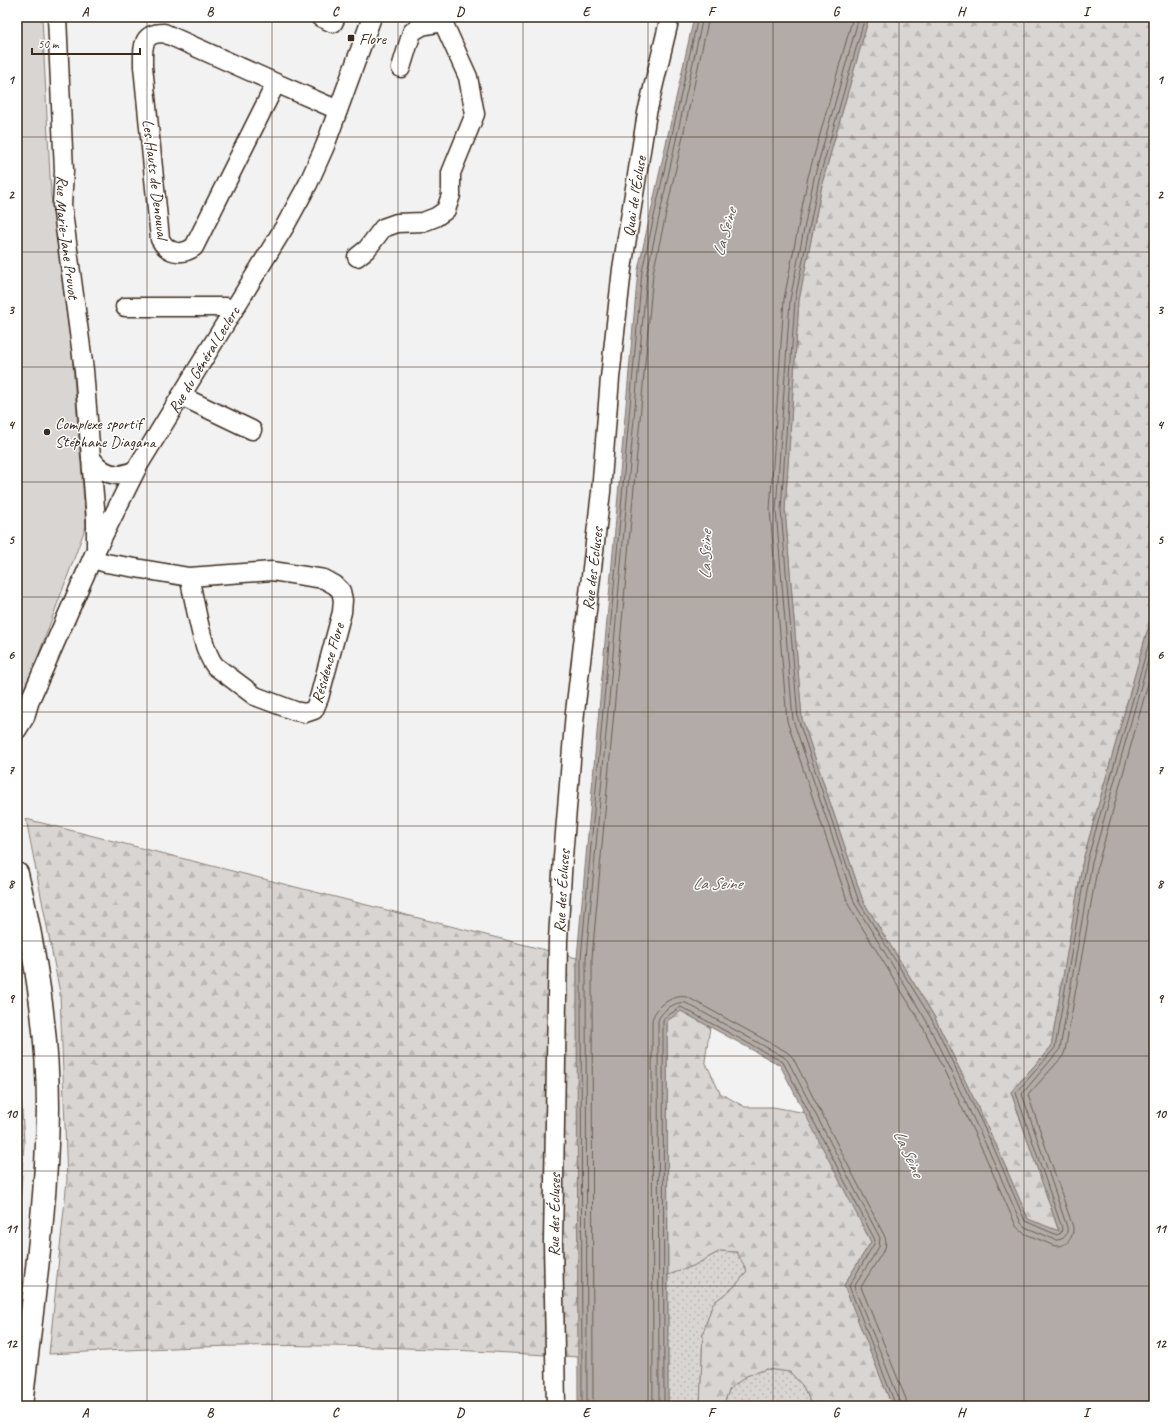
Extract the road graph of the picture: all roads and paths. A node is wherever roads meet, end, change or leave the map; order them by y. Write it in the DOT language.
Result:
graph roads {
  1 [pos="57,17"];
  2 [pos="320,17"];
  3 [pos="336,17"];
  4 [pos="372,17"];
  5 [pos="670,17"];
  6 [pos="444,19"];
  7 [pos="401,68"];
  8 [pos="276,83"];
  9 [pos="338,110"];
  10 [pos="357,258"];
  11 [pos="125,307"];
  12 [pos="233,311"];
  13 [pos="610,378"];
  14 [pos="181,396"];
  15 [pos="252,430"];
  16 [pos="90,458"];
  17 [pos="135,470"];
  18 [pos="94,555"];
  19 [pos="189,577"];
  20 [pos="24,706"];
  21 [pos="17,730"];
  22 [pos="17,874"];
  23 [pos="17,948"];
  24 [pos="17,1351"];
  25 [pos="21,1406"];
  26 [pos="556,1406"];
  1 -- 16 [label="street, Rue Marie-Jane Pruvot"];
  2 -- 3 [label="street"];
  4 -- 9 [label="street, Rue du Général Leclerc"];
  5 -- 13 [label="street, Quai de l'Écluse"];
  6 -- 7 [label="street"];
  6 -- 10 [label="street"];
  8 -- 8 [label="street, Les Hauts de Denouval"];
  8 -- 9 [label="street, Les Hauts de Denouval"];
  9 -- 12 [label="street, Rue du Général Leclerc"];
  11 -- 12 [label="street"];
  12 -- 14 [label="street, Rue du Général Leclerc"];
  13 -- 26 [label="street, Rue des Écluses"];
  14 -- 15 [label="street"];
  14 -- 17 [label="street, Rue du Général Leclerc"];
  16 -- 17 [label="street"];
  16 -- 18 [label="street, Rue Marie-Jane Pruvot"];
  17 -- 18 [label="street, Rue du Général Leclerc"];
  18 -- 19 [label="street, Résidence Flore"];
  18 -- 20 [label="street, Rue du Général Leclerc"];
  19 -- 19 [label="street, Résidence Flore"];
  20 -- 21 [label="street, Rue du Général Leclerc"];
  22 -- 25 [label="main road"];
  23 -- 24 [label="main road"];
}
